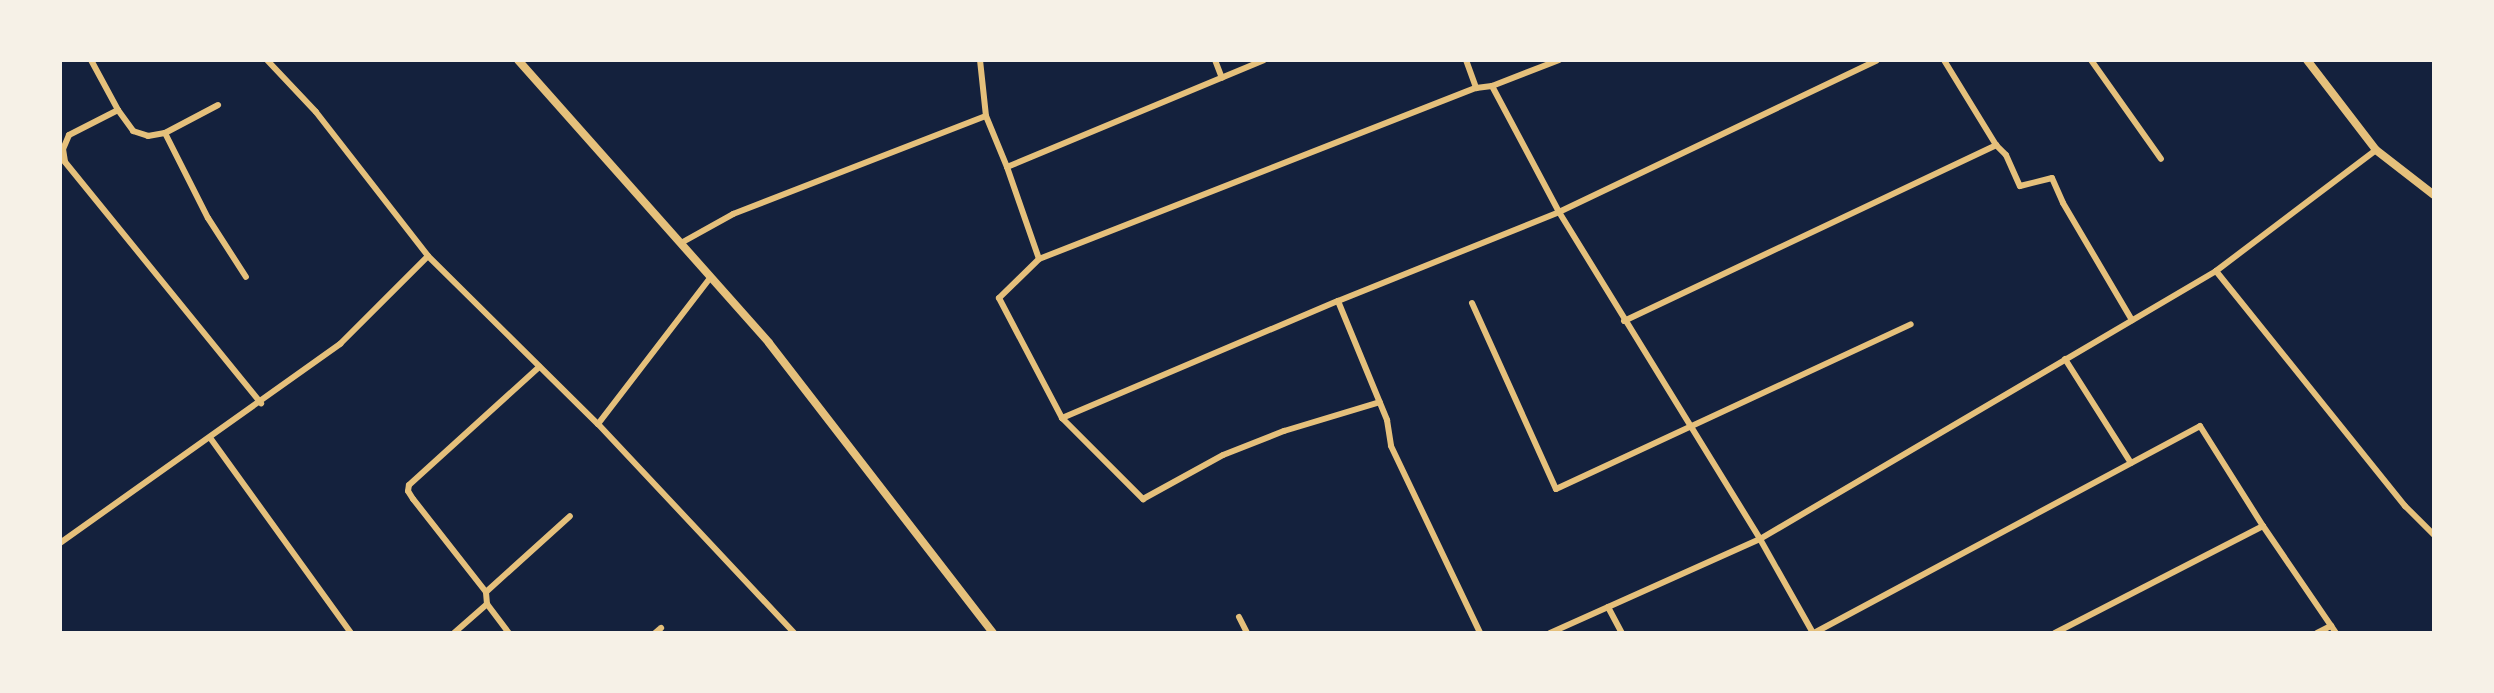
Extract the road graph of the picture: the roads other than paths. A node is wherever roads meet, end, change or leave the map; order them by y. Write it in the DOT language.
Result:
graph roads {
  1 [pos="91,60"];
  2 [pos="267,60"];
  3 [pos="518,60"];
  4 [pos="980,60"];
  5 [pos="1215,60"];
  6 [pos="1264,60"];
  7 [pos="1466,60"];
  8 [pos="1559,60"];
  9 [pos="1877,60"];
  10 [pos="1944,60"];
  11 [pos="2091,60"];
  12 [pos="2307,60"];
  13 [pos="1222,78"];
  14 [pos="1492,86"];
  15 [pos="1476,88"];
  16 [pos="218,105"];
  17 [pos="118,110"];
  18 [pos="986,116"];
  19 [pos="165,133"];
  20 [pos="1996,145"];
  21 [pos="2376,150"];
  22 [pos="2161,159"];
  23 [pos="1007,167"];
  24 [pos="2434,195"];
  25 [pos="1559,212"];
  26 [pos="681,243"];
  27 [pos="428,256"];
  28 [pos="1039,259"];
  29 [pos="2216,271"];
  30 [pos="246,277"];
  31 [pos="711,277"];
  32 [pos="1338,301"];
  33 [pos="1472,303"];
  34 [pos="2132,320"];
  35 [pos="1624,321"];
  36 [pos="1911,324"];
  37 [pos="2065,359"];
  38 [pos="539,367"];
  39 [pos="1380,402"];
  40 [pos="261,403"];
  41 [pos="1062,418"];
  42 [pos="598,424"];
  43 [pos="1689,429"];
  44 [pos="211,439"];
  45 [pos="2131,463"];
  46 [pos="570,516"];
  47 [pos="2263,526"];
  48 [pos="2434,535"];
  49 [pos="1760,539"];
  50 [pos="60,543"];
  51 [pos="486,592"];
  52 [pos="487,604"];
  53 [pos="1608,607"];
  54 [pos="1239,617"];
  55 [pos="2331,626"];
  56 [pos="351,633"];
  57 [pos="454,633"];
  58 [pos="509,633"];
  59 [pos="794,633"];
  60 [pos="993,633"];
  61 [pos="1247,633"];
  62 [pos="1480,633"];
  63 [pos="1550,633"];
  64 [pos="1622,633"];
  65 [pos="1814,633"];
  66 [pos="2055,633"];
  67 [pos="2317,633"];
  68 [pos="2336,633"];
  1 -- 17 [label="street"];
  2 -- 27 [label="street"];
  3 -- 26 [label="street"];
  4 -- 18 [label="street"];
  5 -- 13 [label="street"];
  6 -- 13 [label="street"];
  7 -- 15 [label="street"];
  8 -- 14 [label="street"];
  9 -- 25 [label="street"];
  10 -- 20 [label="street"];
  11 -- 22 [label="street"];
  12 -- 21 [label="street"];
  13 -- 23 [label="street"];
  14 -- 15 [label="street"];
  14 -- 25 [label="street"];
  15 -- 28 [label="street"];
  16 -- 19 [label="street"];
  17 -- 19 [label="street"];
  17 -- 40 [label="street"];
  18 -- 23 [label="street"];
  18 -- 26 [label="street"];
  19 -- 30 [label="street"];
  20 -- 34 [label="street"];
  20 -- 35 [label="street"];
  21 -- 24 [label="street"];
  21 -- 29 [label="street"];
  23 -- 28 [label="street"];
  25 -- 32 [label="street"];
  25 -- 35 [label="street"];
  26 -- 31 [label="street"];
  27 -- 38 [label="street"];
  27 -- 40 [label="street"];
  28 -- 41 [label="street"];
  29 -- 34 [label="street"];
  29 -- 48 [label="street"];
  31 -- 42 [label="street"];
  31 -- 60 [label="street"];
  32 -- 39 [label="street"];
  32 -- 41 [label="street"];
  33 -- 43 [label="street"];
  34 -- 37 [label="street"];
  35 -- 43 [label="street"];
  36 -- 43 [label="street"];
  37 -- 45 [label="street"];
  37 -- 49 [label="street"];
  38 -- 42 [label="street"];
  38 -- 51 [label="street"];
  39 -- 41 [label="street"];
  39 -- 62 [label="street"];
  40 -- 44 [label="street"];
  42 -- 59 [label="street"];
  43 -- 49 [label="street"];
  44 -- 50 [label="street"];
  44 -- 56 [label="street"];
  45 -- 47 [label="street"];
  45 -- 65 [label="street"];
  46 -- 51 [label="street"];
  47 -- 55 [label="street"];
  47 -- 66 [label="street"];
  49 -- 53 [label="street"];
  49 -- 65 [label="street"];
  51 -- 52 [label="street"];
  52 -- 57 [label="street"];
  52 -- 58 [label="street"];
  53 -- 63 [label="street"];
  53 -- 64 [label="street"];
  54 -- 61 [label="street"];
  55 -- 67 [label="street"];
  55 -- 68 [label="street"];
}
